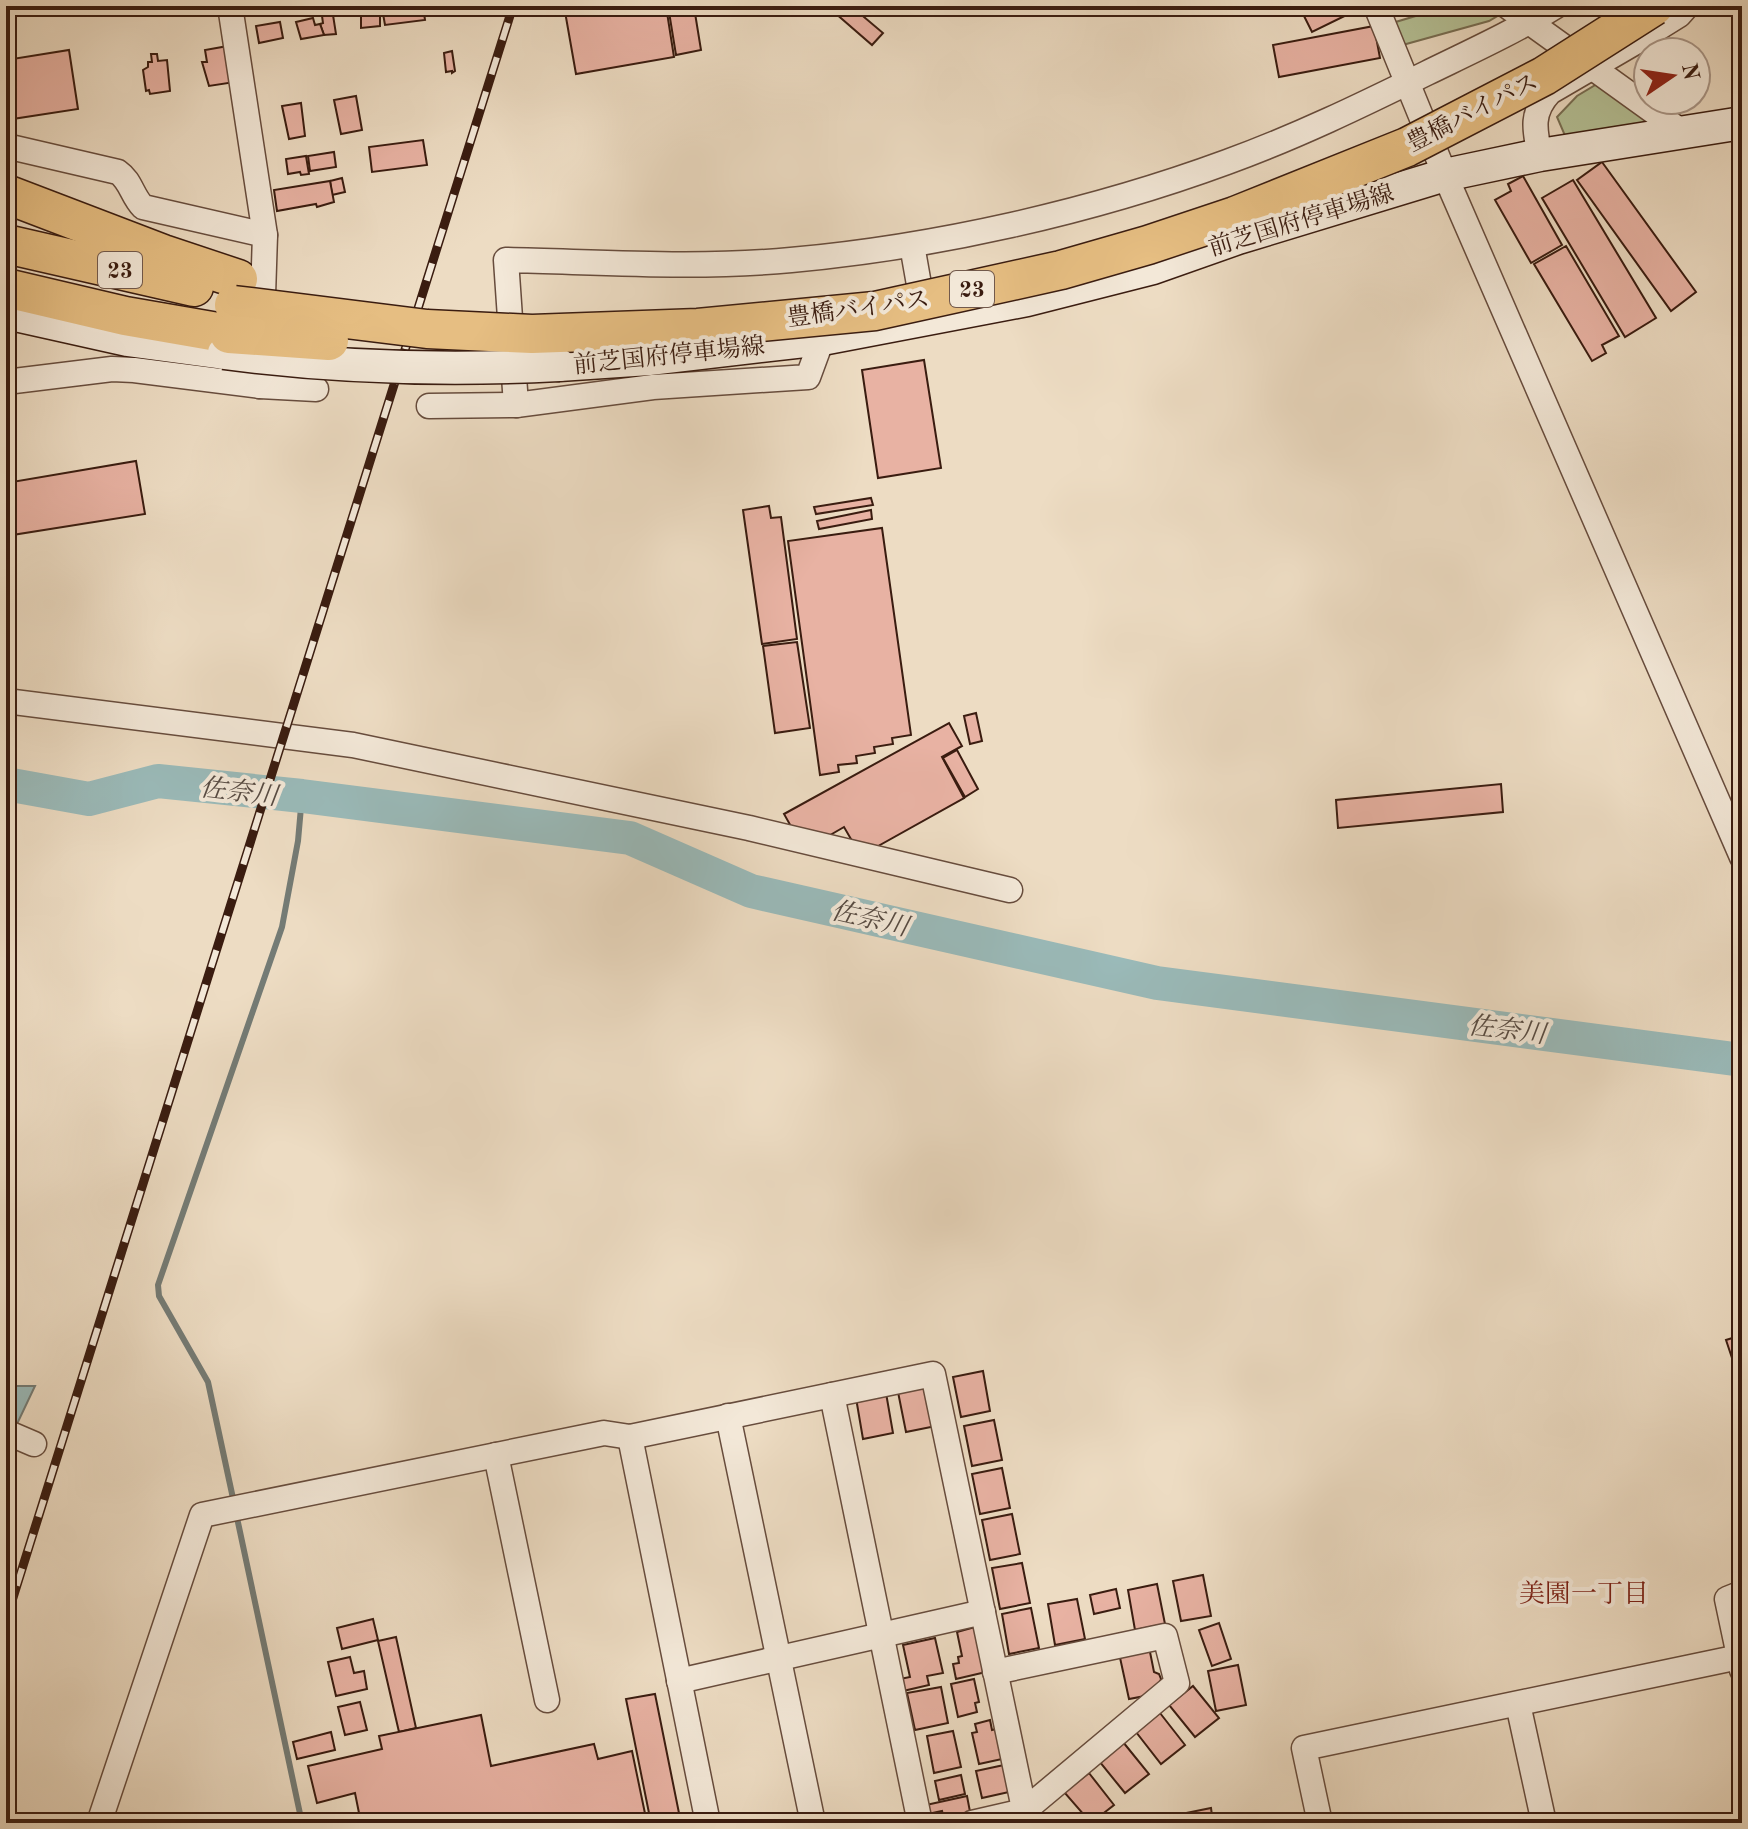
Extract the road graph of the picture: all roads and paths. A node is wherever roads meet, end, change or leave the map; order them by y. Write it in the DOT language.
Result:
graph roads {
  1 [pos="230,6"];
  2 [pos="1376,6"];
  3 [pos="1507,6"];
  4 [pos="1556,6"];
  5 [pos="1630,6"];
  6 [pos="1654,6"];
  7 [pos="1687,6"];
  8 [pos="1530,22"];
  9 [pos="1592,67"];
  10 [pos="1408,82"];
  11 [pos="1742,123"];
  12 [pos="1682,132"];
  13 [pos="6,146"];
  14 [pos="1540,155"];
  15 [pos="1445,175"];
  16 [pos="6,194"];
  17 [pos="265,235"];
  18 [pos="6,244"];
  19 [pos="912,245"];
  20 [pos="6,263"];
  21 [pos="6,288"];
  22 [pos="6,313"];
  23 [pos="232,314"];
  24 [pos="925,319"];
  25 [pos="822,339"];
  26 [pos="6,382"];
  27 [pos="260,386"];
  28 [pos="316,389"];
  29 [pos="516,405"];
  30 [pos="429,406"];
  31 [pos="6,700"];
  32 [pos="1742,857"];
  33 [pos="1010,890"];
  34 [pos="832,1395"];
  35 [pos="728,1416"];
  36 [pos="6,1432"];
  37 [pos="630,1437"];
  38 [pos="34,1444"];
  39 [pos="496,1455"];
  40 [pos="1742,1593"];
  41 [pos="983,1612"];
  42 [pos="882,1635"];
  43 [pos="778,1658"];
  44 [pos="1740,1663"];
  45 [pos="995,1672"];
  46 [pos="679,1681"];
  47 [pos="547,1700"];
  48 [pos="1518,1704"];
  49 [pos="1026,1817"];
  50 [pos="99,1823"];
  51 [pos="708,1823"];
  52 [pos="813,1823"];
  53 [pos="920,1823"];
  54 [pos="972,1823"];
  55 [pos="1320,1823"];
  56 [pos="1544,1823"];
  1 -- 17 [label="street"];
  2 -- 10 [label="street"];
  3 -- 8 [label="street"];
  4 -- 8 [label="street"];
  5 -- 23 [label="highway, 豊橋バイパス / 23"];
  6 -- 23 [label="highway, 豊橋バイパス / 23, bridge"];
  7 -- 9 [label="street"];
  8 -- 9 [label="street"];
  8 -- 10 [label="street"];
  9 -- 12 [label="street"];
  9 -- 14 [label="street"];
  10 -- 15 [label="street"];
  10 -- 19 [label="street"];
  11 -- 12 [label="main road, 前芝国府停車場線"];
  12 -- 14 [label="main road, 前芝国府停車場線"];
  13 -- 17 [label="street"];
  14 -- 15 [label="main road, 前芝国府停車場線"];
  15 -- 24 [label="main road, 前芝国府停車場線"];
  15 -- 32 [label="street"];
  16 -- 23 [label="highway"];
  17 -- 27 [label="street"];
  18 -- 23 [label="highway, 豊橋バイパス / 23"];
  19 -- 24 [label="street"];
  19 -- 29 [label="street"];
  20 -- 23 [label="highway, 豊橋バイパス / 23"];
  21 -- 23 [label="highway"];
  22 -- 23 [label="main road, 前芝国府停車場線"];
  23 -- 25 [label="main road, 前芝国府停車場線, bridge"];
  24 -- 25 [label="main road, 前芝国府停車場線"];
  25 -- 29 [label="street"];
  26 -- 27 [label="street"];
  27 -- 28 [label="street"];
  29 -- 30 [label="street"];
  31 -- 33 [label="street"];
  34 -- 35 [label="street"];
  34 -- 41 [label="street"];
  34 -- 42 [label="street"];
  35 -- 37 [label="street"];
  35 -- 43 [label="street"];
  36 -- 38 [label="street"];
  37 -- 39 [label="street"];
  37 -- 46 [label="street"];
  39 -- 47 [label="street"];
  39 -- 50 [label="street"];
  40 -- 44 [label="street"];
  41 -- 42 [label="street"];
  41 -- 45 [label="street"];
  42 -- 43 [label="street"];
  42 -- 53 [label="street"];
  43 -- 46 [label="street"];
  43 -- 52 [label="street"];
  44 -- 48 [label="street"];
  45 -- 49 [label="street"];
  45 -- 49 [label="street"];
  46 -- 51 [label="street"];
  48 -- 55 [label="street"];
  48 -- 56 [label="street"];
  49 -- 54 [label="street"];
}
